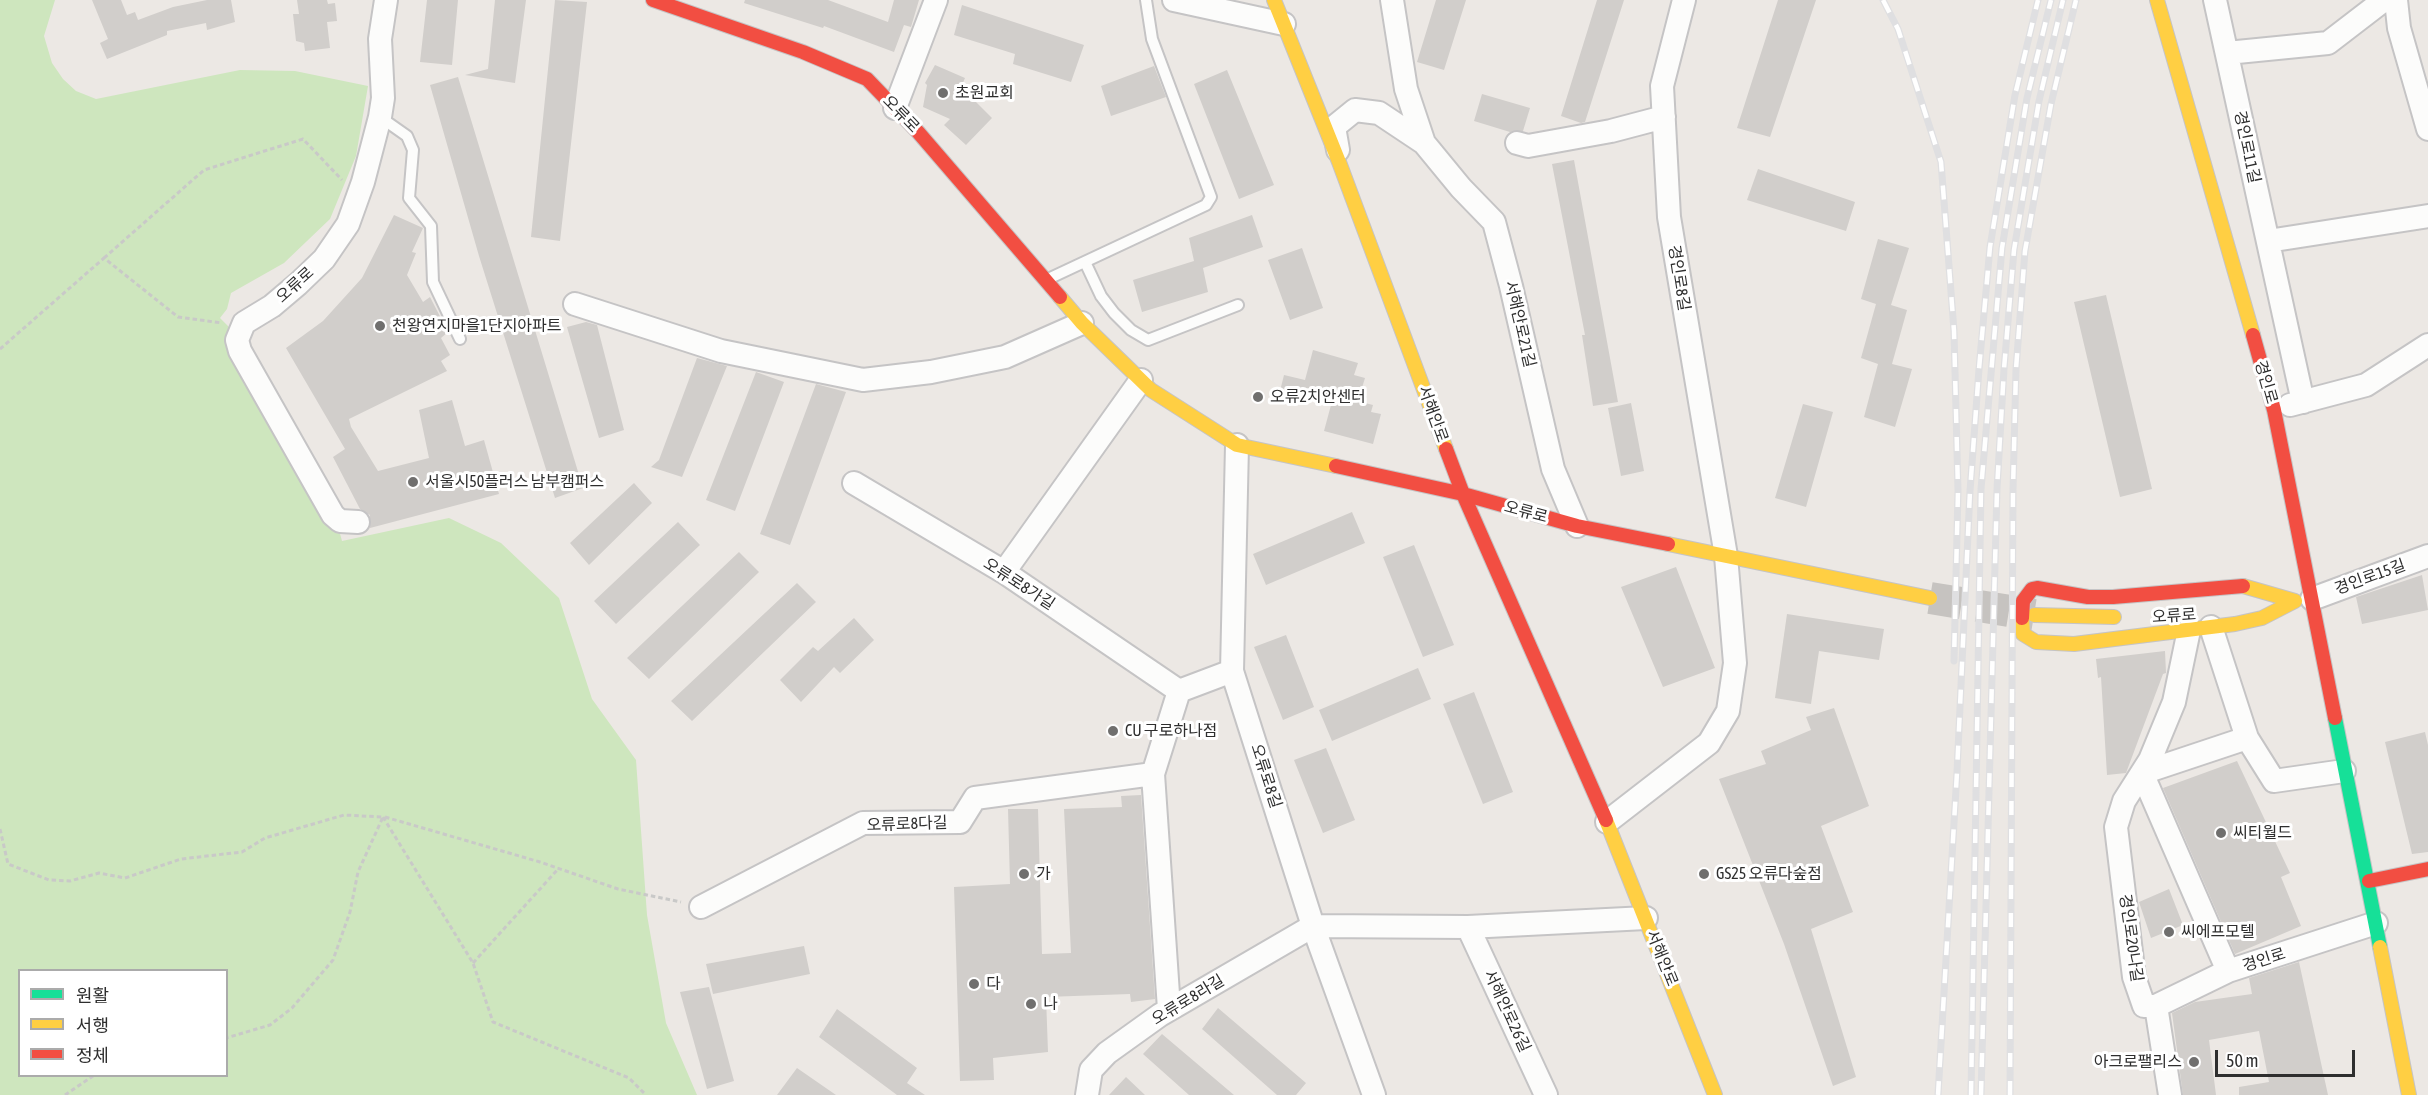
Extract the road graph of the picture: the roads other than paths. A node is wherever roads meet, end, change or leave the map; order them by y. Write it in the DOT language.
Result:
graph roads {
  1 [pos="386,0"];
  2 [pos="653,0"];
  3 [pos="936,0"];
  4 [pos="1146,0"];
  5 [pos="1173,0"];
  6 [pos="1274,0"];
  7 [pos="1392,0"];
  8 [pos="1684,0"];
  9 [pos="2157,0"];
  10 [pos="2215,0"];
  11 [pos="2384,0"];
  12 [pos="2396,0"];
  13 [pos="1284,24"];
  14 [pos="2227,53"];
  15 [pos="895,108"];
  16 [pos="380,117"];
  17 [pos="1664,117"];
  18 [pos="2428,129"];
  19 [pos="1424,142"];
  20 [pos="1517,144"];
  21 [pos="1340,162"];
  22 [pos="2428,216"];
  23 [pos="2268,241"];
  24 [pos="1085,262"];
  25 [pos="1048,279"];
  26 [pos="575,304"];
  27 [pos="1238,305"];
  28 [pos="1082,323"];
  29 [pos="460,339"];
  30 [pos="2428,345"];
  31 [pos="1141,380"];
  32 [pos="2303,402"];
  33 [pos="2274,410"];
  34 [pos="1237,445"];
  35 [pos="854,483"];
  36 [pos="1463,494"];
  37 [pos="358,522"];
  38 [pos="1577,526"];
  39 [pos="1726,556"];
  40 [pos="2428,556"];
  41 [pos="1004,572"];
  42 [pos="1930,598"];
  43 [pos="2304,600"];
  44 [pos="2034,615"];
  45 [pos="2128,617"];
  46 [pos="2209,619"];
  47 [pos="1232,671"];
  48 [pos="1179,691"];
  49 [pos="2247,738"];
  50 [pos="2344,771"];
  51 [pos="1154,774"];
  52 [pos="2142,774"];
  53 [pos="1607,822"];
  54 [pos="2428,869"];
  55 [pos="2369,881"];
  56 [pos="701,907"];
  57 [pos="1646,918"];
  58 [pos="2376,923"];
  59 [pos="1313,926"];
  60 [pos="1468,927"];
  61 [pos="2228,972"];
  62 [pos="2156,1006"];
  63 [pos="1169,1010"];
  64 [pos="1087,1095"];
  65 [pos="1374,1095"];
  66 [pos="1546,1095"];
  67 [pos="1715,1095"];
  68 [pos="2170,1095"];
  69 [pos="2409,1095"];
  1 -- 16 [label="street, 오류로"];
  2 -- 15 [label="main road, 오류로"];
  3 -- 15 [label="street"];
  4 -- 24 [label="lane"];
  5 -- 13 [label="street"];
  6 -- 13 [label="main road, 서해안로"];
  7 -- 19 [label="street, 서해안로21길"];
  8 -- 17 [label="street, 경인로8길"];
  9 -- 33 [label="main road, 경인로"];
  10 -- 14 [label="street, 경인로11길"];
  11 -- 14 [label="street"];
  12 -- 18 [label="street"];
  13 -- 21 [label="main road, 서해안로"];
  14 -- 23 [label="street, 경인로11길"];
  15 -- 25 [label="main road, 오류로"];
  16 -- 29 [label="lane"];
  16 -- 37 [label="street, 오류로"];
  17 -- 20 [label="street"];
  17 -- 39 [label="street, 경인로8길"];
  19 -- 21 [label="street, 서해안로21길"];
  19 -- 38 [label="street, 서해안로21길"];
  21 -- 36 [label="main road, 서해안로"];
  22 -- 23 [label="street"];
  23 -- 32 [label="street, 경인로11길"];
  24 -- 25 [label="lane"];
  24 -- 27 [label="lane"];
  25 -- 28 [label="main road, 오류로"];
  26 -- 28 [label="street"];
  28 -- 31 [label="main road, 오류로"];
  30 -- 32 [label="street"];
  31 -- 34 [label="main road, 오류로"];
  31 -- 41 [label="street"];
  32 -- 33 [label="street"];
  33 -- 43 [label="main road, 경인로"];
  34 -- 36 [label="main road, 오류로"];
  34 -- 47 [label="street, 오류로8길"];
  35 -- 41 [label="street, 오류로8가길"];
  36 -- 38 [label="main road, 오류로"];
  36 -- 53 [label="main road, 서해안로"];
  38 -- 39 [label="main road, 오류로"];
  39 -- 42 [label="main road, 오류로"];
  39 -- 53 [label="street"];
  40 -- 43 [label="street, 경인로15길"];
  41 -- 48 [label="street, 오류로8가길"];
  43 -- 46 [label="main road"];
  43 -- 46 [label="main road"];
  43 -- 46 [label="main road"];
  43 -- 50 [label="main road, 경인로"];
  44 -- 45 [label="main road, 오류로"];
  46 -- 49 [label="street"];
  46 -- 52 [label="street, 경인로20나길"];
  47 -- 48 [label="street"];
  47 -- 59 [label="street, 오류로8길"];
  48 -- 51 [label="street"];
  49 -- 50 [label="street"];
  49 -- 52 [label="street"];
  50 -- 55 [label="main road, 경인로"];
  51 -- 56 [label="street, 오류로8다길"];
  51 -- 63 [label="street"];
  52 -- 61 [label="street"];
  52 -- 62 [label="street, 경인로20나길"];
  53 -- 57 [label="main road, 서해안로"];
  54 -- 55 [label="main road"];
  55 -- 58 [label="main road, 경인로"];
  57 -- 60 [label="street"];
  57 -- 67 [label="main road, 서해안로"];
  58 -- 61 [label="street, 경인로"];
  58 -- 69 [label="main road, 경인로"];
  59 -- 60 [label="street"];
  59 -- 63 [label="street, 오류로8라길"];
  59 -- 65 [label="street, 오류로8길"];
  60 -- 66 [label="street, 서해안로26길"];
  61 -- 62 [label="street, 경인로"];
  62 -- 68 [label="street"];
  63 -- 64 [label="street, 오류로8라길"];
}
